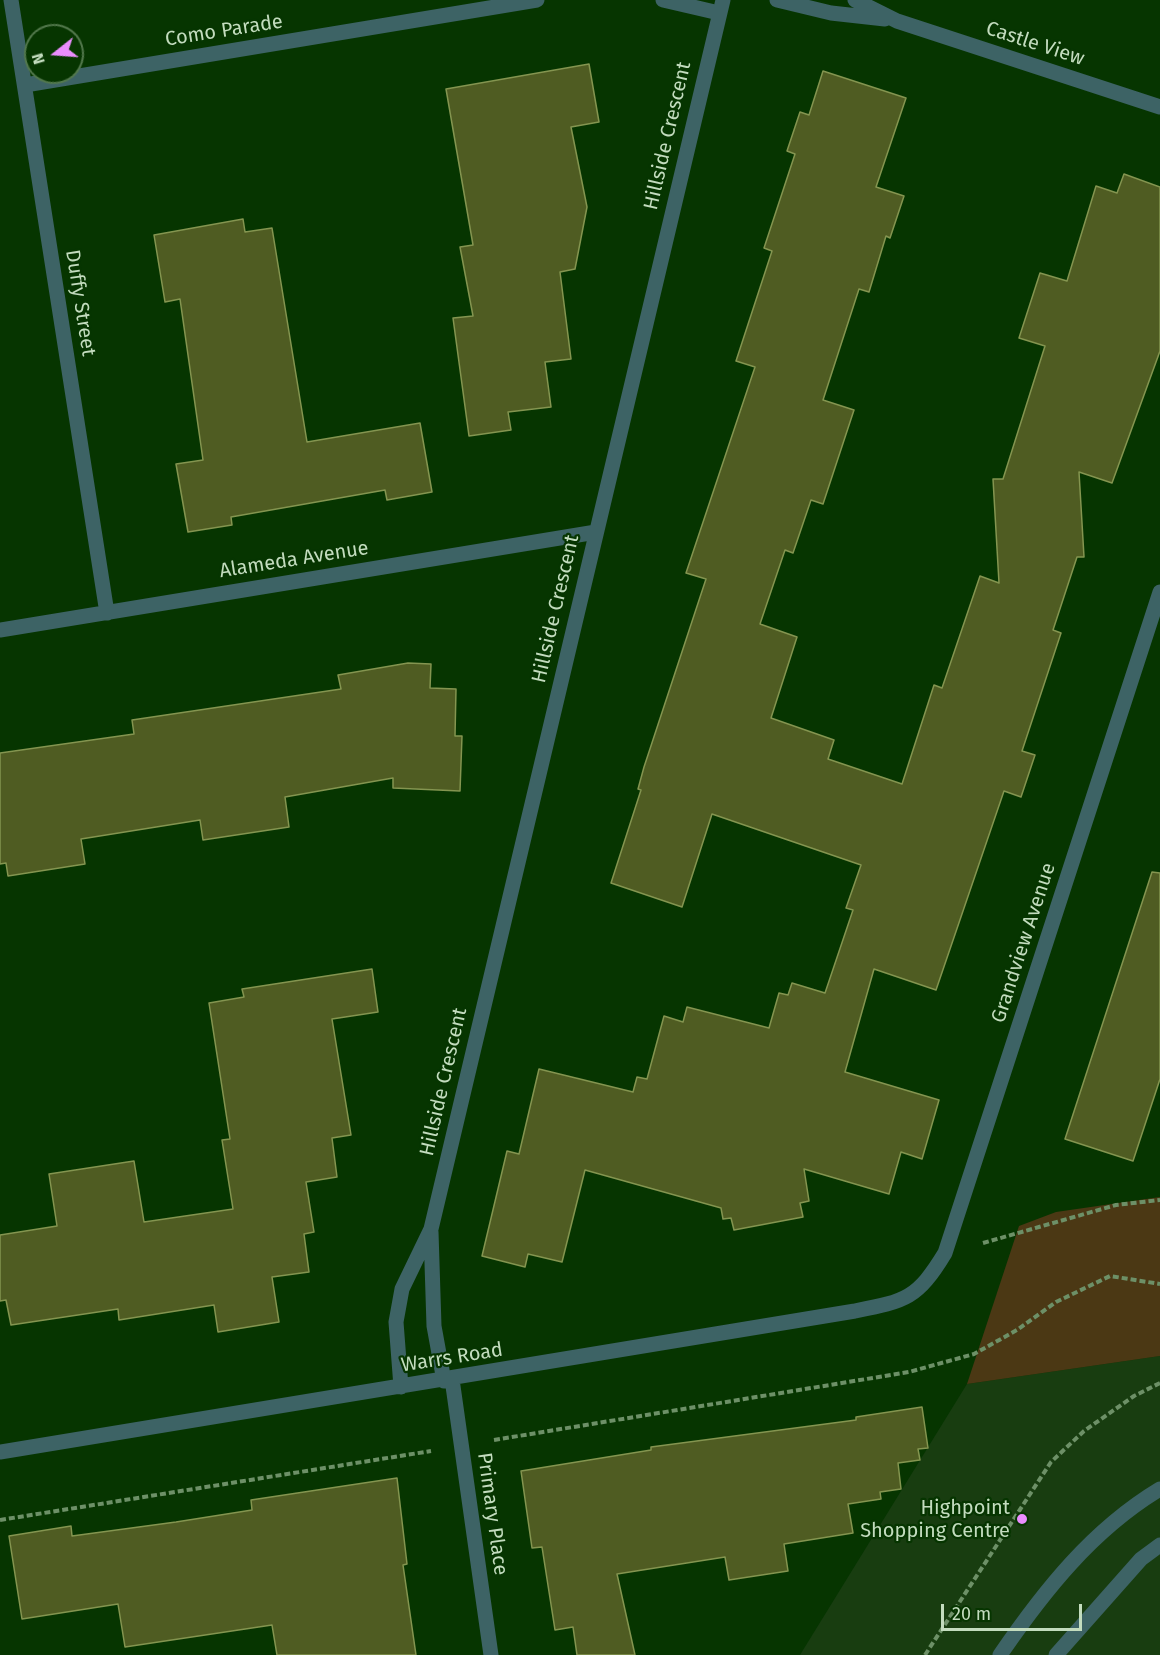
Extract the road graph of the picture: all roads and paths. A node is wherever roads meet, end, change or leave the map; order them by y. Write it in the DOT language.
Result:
graph roads {
  1 [pos="11,0"];
  2 [pos="537,0"];
  3 [pos="663,0"];
  4 [pos="777,0"];
  5 [pos="855,0"];
  6 [pos="721,7"];
  7 [pos="897,21"];
  8 [pos="25,86"];
  9 [pos="1160,107"];
  10 [pos="596,532"];
  11 [pos="1160,592"];
  12 [pos="107,613"];
  13 [pos="0,630"];
  14 [pos="1160,1200"];
  15 [pos="431,1229"];
  16 [pos="945,1253"];
  17 [pos="1160,1284"];
  18 [pos="909,1297"];
  19 [pos="448,1380"];
  20 [pos="1160,1383"];
  21 [pos="401,1388"];
  22 [pos="461,1446"];
  23 [pos="0,1452"];
  24 [pos="1160,1489"];
  25 [pos="0,1520"];
  26 [pos="1160,1545"];
  27 [pos="491,1655"];
  28 [pos="925,1655"];
  29 [pos="1000,1655"];
  30 [pos="1056,1655"];
  1 -- 8 [label="street, Duffy Street"];
  2 -- 8 [label="street, Como Parade"];
  3 -- 6 [label="street"];
  4 -- 7 [label="street, Castle View"];
  5 -- 7 [label="street, Castle View"];
  6 -- 10 [label="street, Hillside Crescent"];
  7 -- 9 [label="street, Castle View"];
  8 -- 12 [label="street, Duffy Street"];
  10 -- 12 [label="street, Alameda Avenue"];
  10 -- 15 [label="street, Hillside Crescent"];
  11 -- 16 [label="street, Grandview Avenue"];
  12 -- 13 [label="street, Alameda Avenue"];
  14 -- 16 [label="path"];
  15 -- 19 [label="street, Hillside Crescent"];
  15 -- 21 [label="street, Hillside Crescent"];
  16 -- 18 [label="street, Grandview Avenue"];
  17 -- 22 [label="path"];
  18 -- 19 [label="street, Warrs Road"];
  19 -- 21 [label="street, Warrs Road"];
  19 -- 22 [label="street, Primary Place"];
  20 -- 28 [label="path"];
  21 -- 23 [label="street, Warrs Road"];
  22 -- 25 [label="path"];
  22 -- 27 [label="street, Primary Place"];
  24 -- 29 [label="street"];
  26 -- 30 [label="street"];
}
